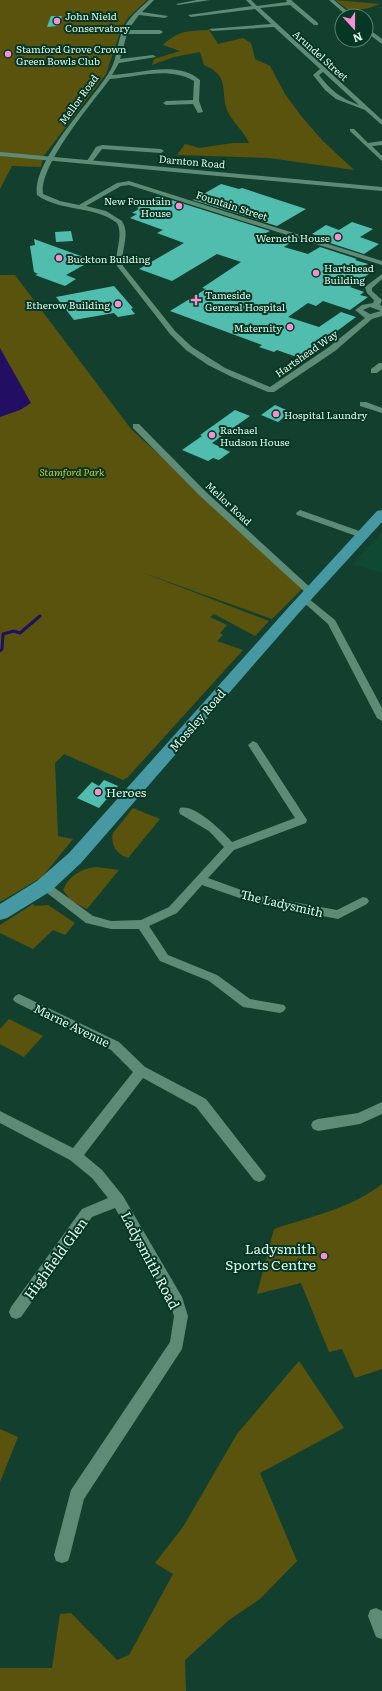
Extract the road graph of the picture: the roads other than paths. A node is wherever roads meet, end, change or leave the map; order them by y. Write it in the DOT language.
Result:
graph roads {
  1 [pos="152,0"];
  2 [pos="208,0"];
  3 [pos="248,0"];
  4 [pos="331,0"];
  5 [pos="290,2"];
  6 [pos="178,4"];
  7 [pos="256,7"];
  8 [pos="340,8"];
  9 [pos="137,13"];
  10 [pos="191,15"];
  11 [pos="165,16"];
  12 [pos="316,24"];
  13 [pos="276,25"];
  14 [pos="212,29"];
  15 [pos="124,32"];
  16 [pos="160,32"];
  17 [pos="374,36"];
  18 [pos="382,42"];
  19 [pos="153,57"];
  20 [pos="118,61"];
  21 [pos="324,69"];
  22 [pos="107,77"];
  23 [pos="196,102"];
  24 [pos="166,103"];
  25 [pos="368,109"];
  26 [pos="200,112"];
  27 [pos="382,122"];
  28 [pos="352,130"];
  29 [pos="382,143"];
  30 [pos="367,145"];
  31 [pos="161,151"];
  32 [pos="0,154"];
  33 [pos="49,159"];
  34 [pos="382,159"];
  35 [pos="90,161"];
  36 [pos="382,189"];
  37 [pos="80,207"];
  38 [pos="382,263"];
  39 [pos="382,276"];
  40 [pos="379,308"];
  41 [pos="382,314"];
  42 [pos="371,316"];
  43 [pos="382,365"];
  44 [pos="374,371"];
  45 [pos="363,404"];
  46 [pos="382,411"];
  47 [pos="136,426"];
  48 [pos="300,513"];
  49 [pos="382,514"];
  50 [pos="362,535"];
  51 [pos="307,595"];
  52 [pos="382,718"];
  53 [pos="253,745"];
  54 [pos="184,811"];
  55 [pos="230,847"];
  56 [pos="200,880"];
  57 [pos="44,886"];
  58 [pos="363,901"];
  59 [pos="0,913"];
  60 [pos="142,924"];
  61 [pos="19,999"];
  62 [pos="280,1008"];
  63 [pos="141,1071"];
  64 [pos="382,1108"];
  65 [pos="0,1116"];
  66 [pos="318,1125"];
  67 [pos="75,1156"];
  68 [pos="259,1176"];
  69 [pos="118,1200"];
  70 [pos="16,1312"];
  71 [pos="62,1555"];
  1 -- 9 [label="street, Mellor Road"];
  2 -- 6 [label="street"];
  3 -- 7 [label="street, Arundel Street"];
  4 -- 8 [label="street"];
  5 -- 7 [label="street"];
  5 -- 12 [label="street"];
  7 -- 10 [label="street"];
  7 -- 13 [label="street, Arundel Street"];
  9 -- 11 [label="street"];
  9 -- 15 [label="street, Mellor Road"];
  13 -- 14 [label="street"];
  13 -- 21 [label="street, Arundel Street"];
  15 -- 16 [label="street"];
  15 -- 20 [label="street, Mellor Road"];
  17 -- 18 [label="street"];
  19 -- 20 [label="street"];
  20 -- 22 [label="street, Mellor Road"];
  21 -- 25 [label="street, Arundel Street"];
  21 -- 25 [label="street"];
  22 -- 23 [label="street"];
  22 -- 33 [label="street, Mellor Road"];
  23 -- 24 [label="street"];
  23 -- 26 [label="street"];
  25 -- 27 [label="street, Arundel Street"];
  28 -- 30 [label="street"];
  29 -- 30 [label="street"];
  30 -- 34 [label="street"];
  31 -- 35 [label="street"];
  32 -- 33 [label="street, Darnton Road"];
  33 -- 35 [label="street, Darnton Road"];
  33 -- 37 [label="street, Mellor Road"];
  35 -- 36 [label="street, Darnton Road"];
  37 -- 38 [label="street, Fountain Street"];
  37 -- 42 [label="street, Hartshead Way"];
  39 -- 40 [label="street"];
  40 -- 42 [label="street"];
  41 -- 42 [label="street"];
  43 -- 44 [label="street"];
  45 -- 46 [label="street"];
  47 -- 51 [label="street, Mellor Road"];
  48 -- 50 [label="street"];
  49 -- 50 [label="main road, Mossley Road"];
  50 -- 51 [label="main road, Mossley Road"];
  51 -- 52 [label="street, Mellor Road"];
  51 -- 57 [label="main road, Mossley Road"];
  53 -- 55 [label="street"];
  54 -- 55 [label="street"];
  55 -- 56 [label="street"];
  56 -- 58 [label="street, The Ladysmith"];
  56 -- 60 [label="street"];
  57 -- 59 [label="main road, Mossley Road"];
  57 -- 60 [label="street"];
  60 -- 62 [label="street"];
  61 -- 63 [label="street, Marne Avenue"];
  63 -- 67 [label="street"];
  63 -- 68 [label="street, Marne Avenue"];
  64 -- 66 [label="street"];
  65 -- 67 [label="street, Ladysmith Road"];
  67 -- 69 [label="street, Ladysmith Road"];
  69 -- 70 [label="street, Highfield Glen"];
  69 -- 71 [label="street, Ladysmith Road"];
}
